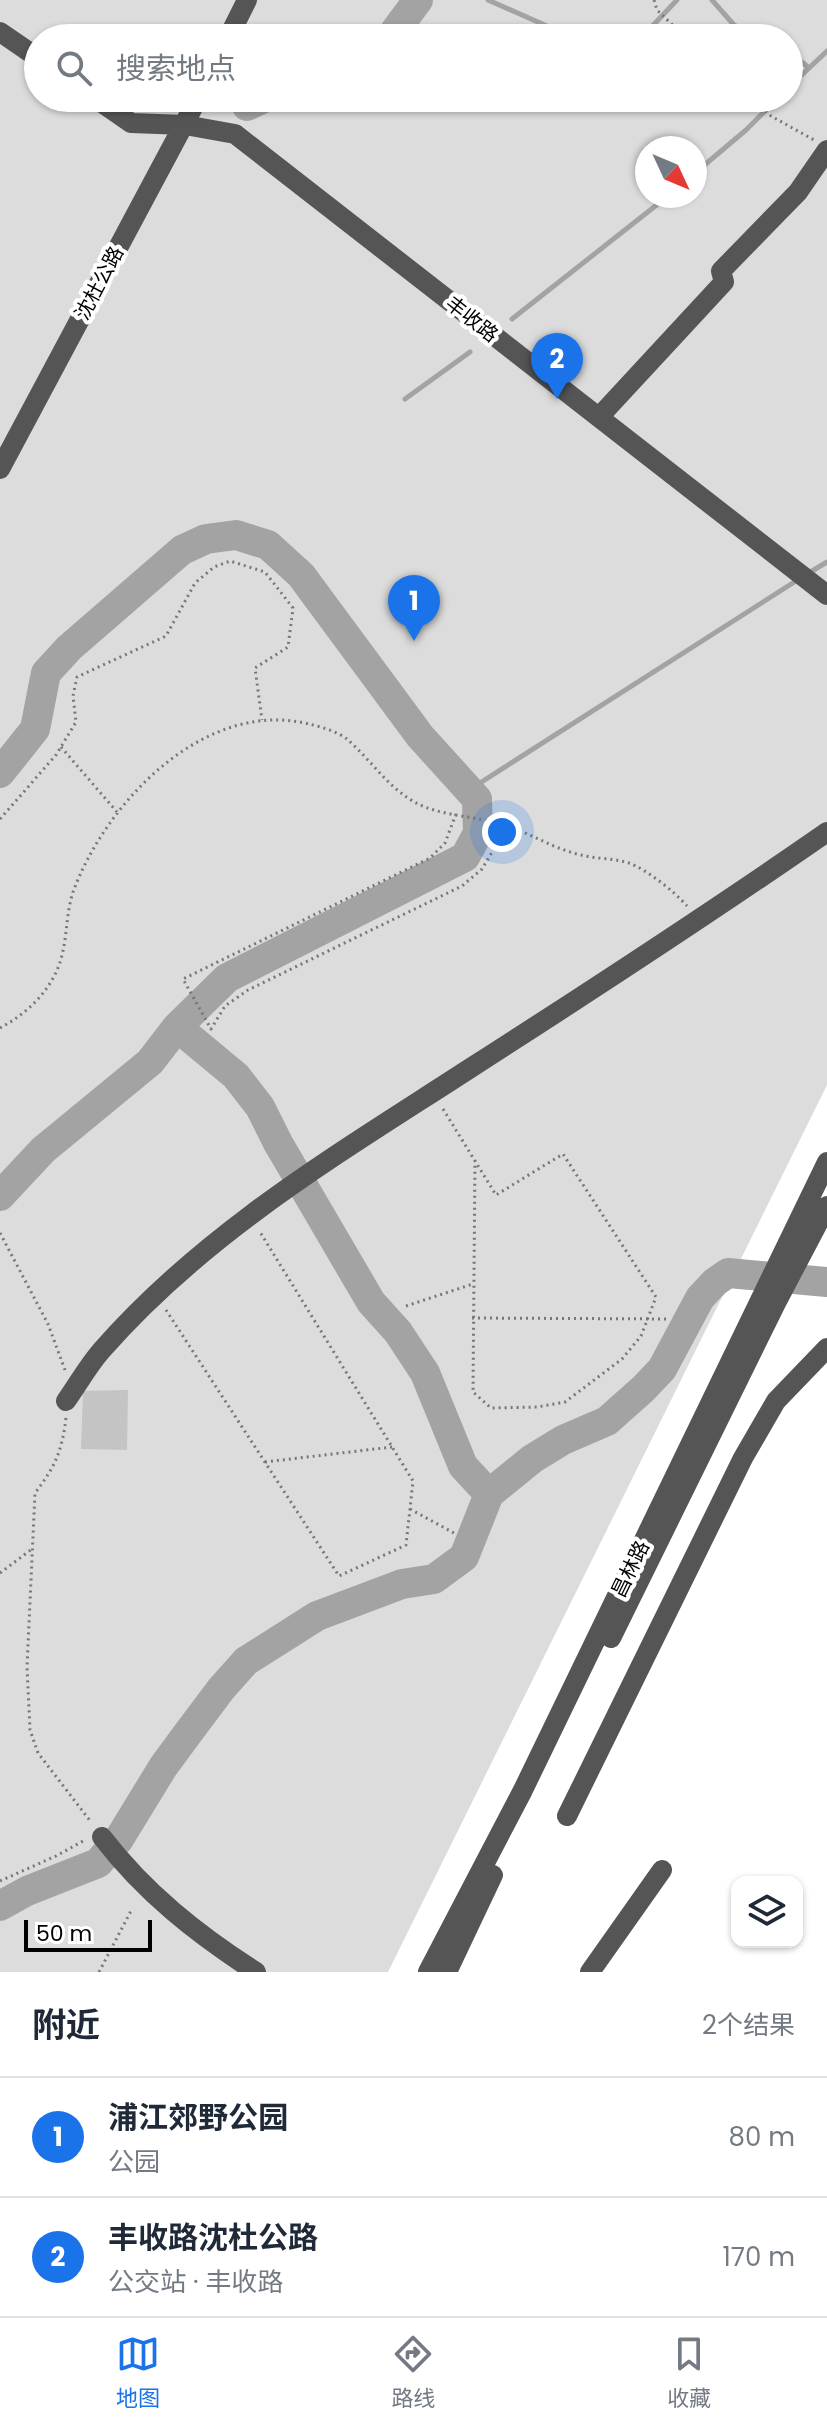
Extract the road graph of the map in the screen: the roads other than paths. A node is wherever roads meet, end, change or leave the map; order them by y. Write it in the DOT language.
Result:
graph roads {
  1 [pos="247,0"];
  2 [pos="235,24"];
  3 [pos="0,32"];
  4 [pos="24,48"];
  5 [pos="115,112"];
  6 [pos="191,112"];
  7 [pos="185,125"];
  8 [pos="823,147"];
  9 [pos="599,417"];
  10 [pos="0,469"];
  11 [pos="827,595"];
  12 [pos="827,832"];
  13 [pos="827,1162"];
  14 [pos="827,1206"];
  15 [pos="793,1254"];
  16 [pos="768,1302"];
  17 [pos="827,1348"];
  18 [pos="66,1401"];
  19 [pos="567,1816"];
  20 [pos="100,1834"];
  21 [pos="662,1870"];
  22 [pos="256,1972"];
  23 [pos="428,1972"];
  24 [pos="447,1972"];
  25 [pos="590,1972"];
  1 -- 2 [label="street"];
  3 -- 4 [label="street"];
  5 -- 7 [label="street, 丰收路"];
  6 -- 7 [label="street, 沈杜公路"];
  7 -- 9 [label="street, 丰收路"];
  7 -- 10 [label="street, 沈杜公路"];
  8 -- 9 [label="street"];
  9 -- 11 [label="street, 丰收路"];
  12 -- 18 [label="street"];
  13 -- 15 [label="street, 昌林路"];
  14 -- 15 [label="street, 昌林路"];
  15 -- 16 [label="street, 昌林路"];
  16 -- 23 [label="street, 昌林路"];
  16 -- 24 [label="street, 昌林路"];
  17 -- 19 [label="street"];
  20 -- 22 [label="street"];
  21 -- 25 [label="street"];
}
